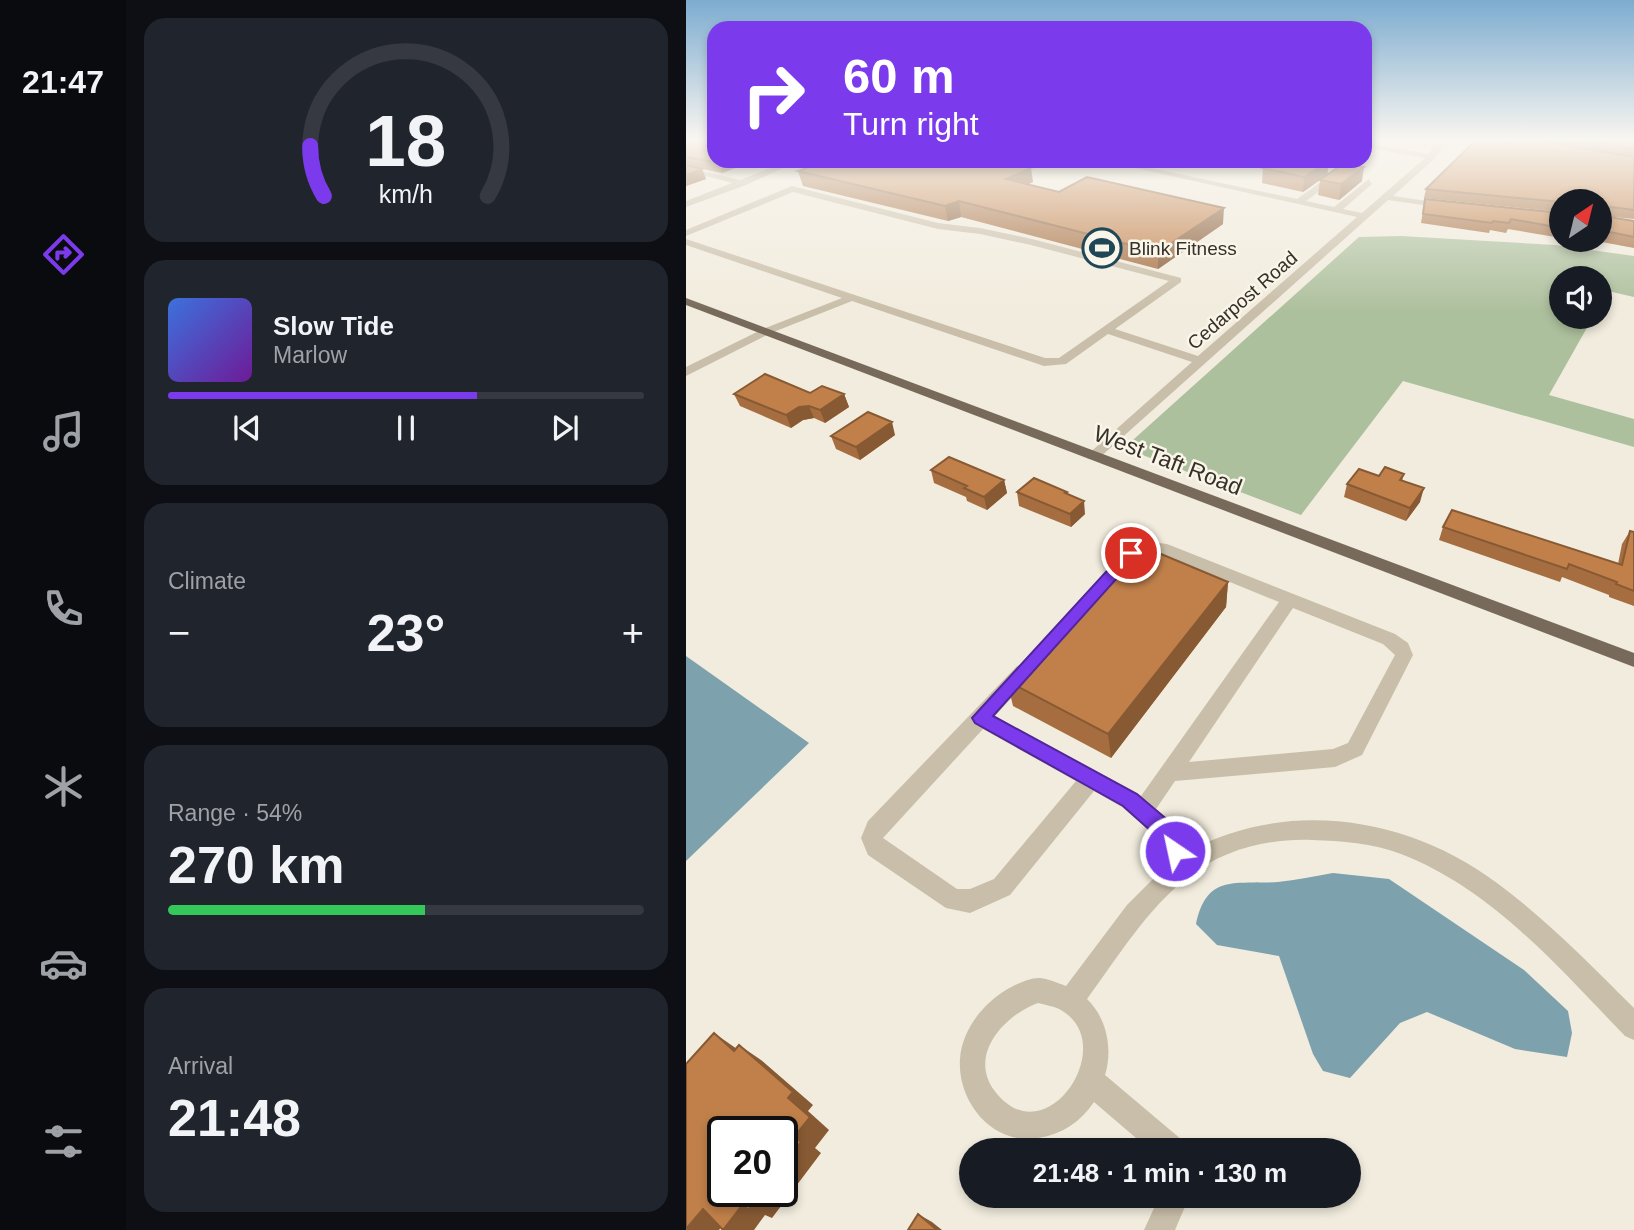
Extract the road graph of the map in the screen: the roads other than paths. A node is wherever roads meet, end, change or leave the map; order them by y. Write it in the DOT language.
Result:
graph roads {
  1 [pos="707,196"];
  2 [pos="774,196"];
  3 [pos="821,196"];
  4 [pos="1272,196"];
  5 [pos="1306,196"];
  6 [pos="1353,196"];
  7 [pos="1385,197"];
  8 [pos="1298,202"];
  9 [pos="686,204"];
  10 [pos="1461,208"];
  11 [pos="1336,210"];
  12 [pos="1364,216"];
  13 [pos="686,233"];
  14 [pos="686,242"];
  15 [pos="827,290"];
  16 [pos="850,298"];
  17 [pos="686,301"];
  18 [pos="1108,330"];
  19 [pos="767,331"];
  20 [pos="1200,361"];
  21 [pos="686,372"];
  22 [pos="1093,456"];
  23 [pos="1112,574"];
  24 [pos="1290,600"];
  25 [pos="1037,656"];
  26 [pos="1634,660"];
  27 [pos="981,718"];
  28 [pos="1169,773"];
  29 [pos="1091,778"];
  30 [pos="1143,811"];
  31 [pos="1181,868"];
  32 [pos="1071,1000"];
  33 [pos="1634,1027"];
  34 [pos="1091,1081"];
  35 [pos="1158,1138"];
  36 [pos="1169,1208"];
  37 [pos="1159,1230"];
  1 -- 9 [label="street"];
  2 -- 13 [label="street"];
  3 -- 18 [label="street"];
  4 -- 8 [label="street"];
  5 -- 8 [label="street"];
  6 -- 11 [label="street"];
  7 -- 10 [label="street"];
  7 -- 12 [label="street, Cedarpost Road"];
  8 -- 11 [label="street"];
  11 -- 12 [label="street"];
  12 -- 20 [label="street, Cedarpost Road"];
  14 -- 15 [label="street"];
  15 -- 16 [label="street"];
  15 -- 19 [label="street"];
  16 -- 18 [label="street"];
  16 -- 19 [label="street"];
  17 -- 19 [label="main road, West Taft Road"];
  18 -- 20 [label="street"];
  19 -- 21 [label="street"];
  19 -- 22 [label="main road, West Taft Road"];
  20 -- 22 [label="street, Cedarpost Road"];
  22 -- 26 [label="main road, West Taft Road"];
  23 -- 24 [label="street"];
  24 -- 28 [label="street"];
  24 -- 28 [label="street"];
  25 -- 27 [label="street"];
  27 -- 29 [label="street"];
  27 -- 29 [label="street"];
  28 -- 30 [label="street"];
  29 -- 30 [label="street"];
  30 -- 31 [label="street"];
  31 -- 32 [label="street"];
  31 -- 33 [label="street"];
  32 -- 34 [label="street"];
  32 -- 34 [label="street"];
  34 -- 35 [label="street"];
  36 -- 37 [label="street"];
}
